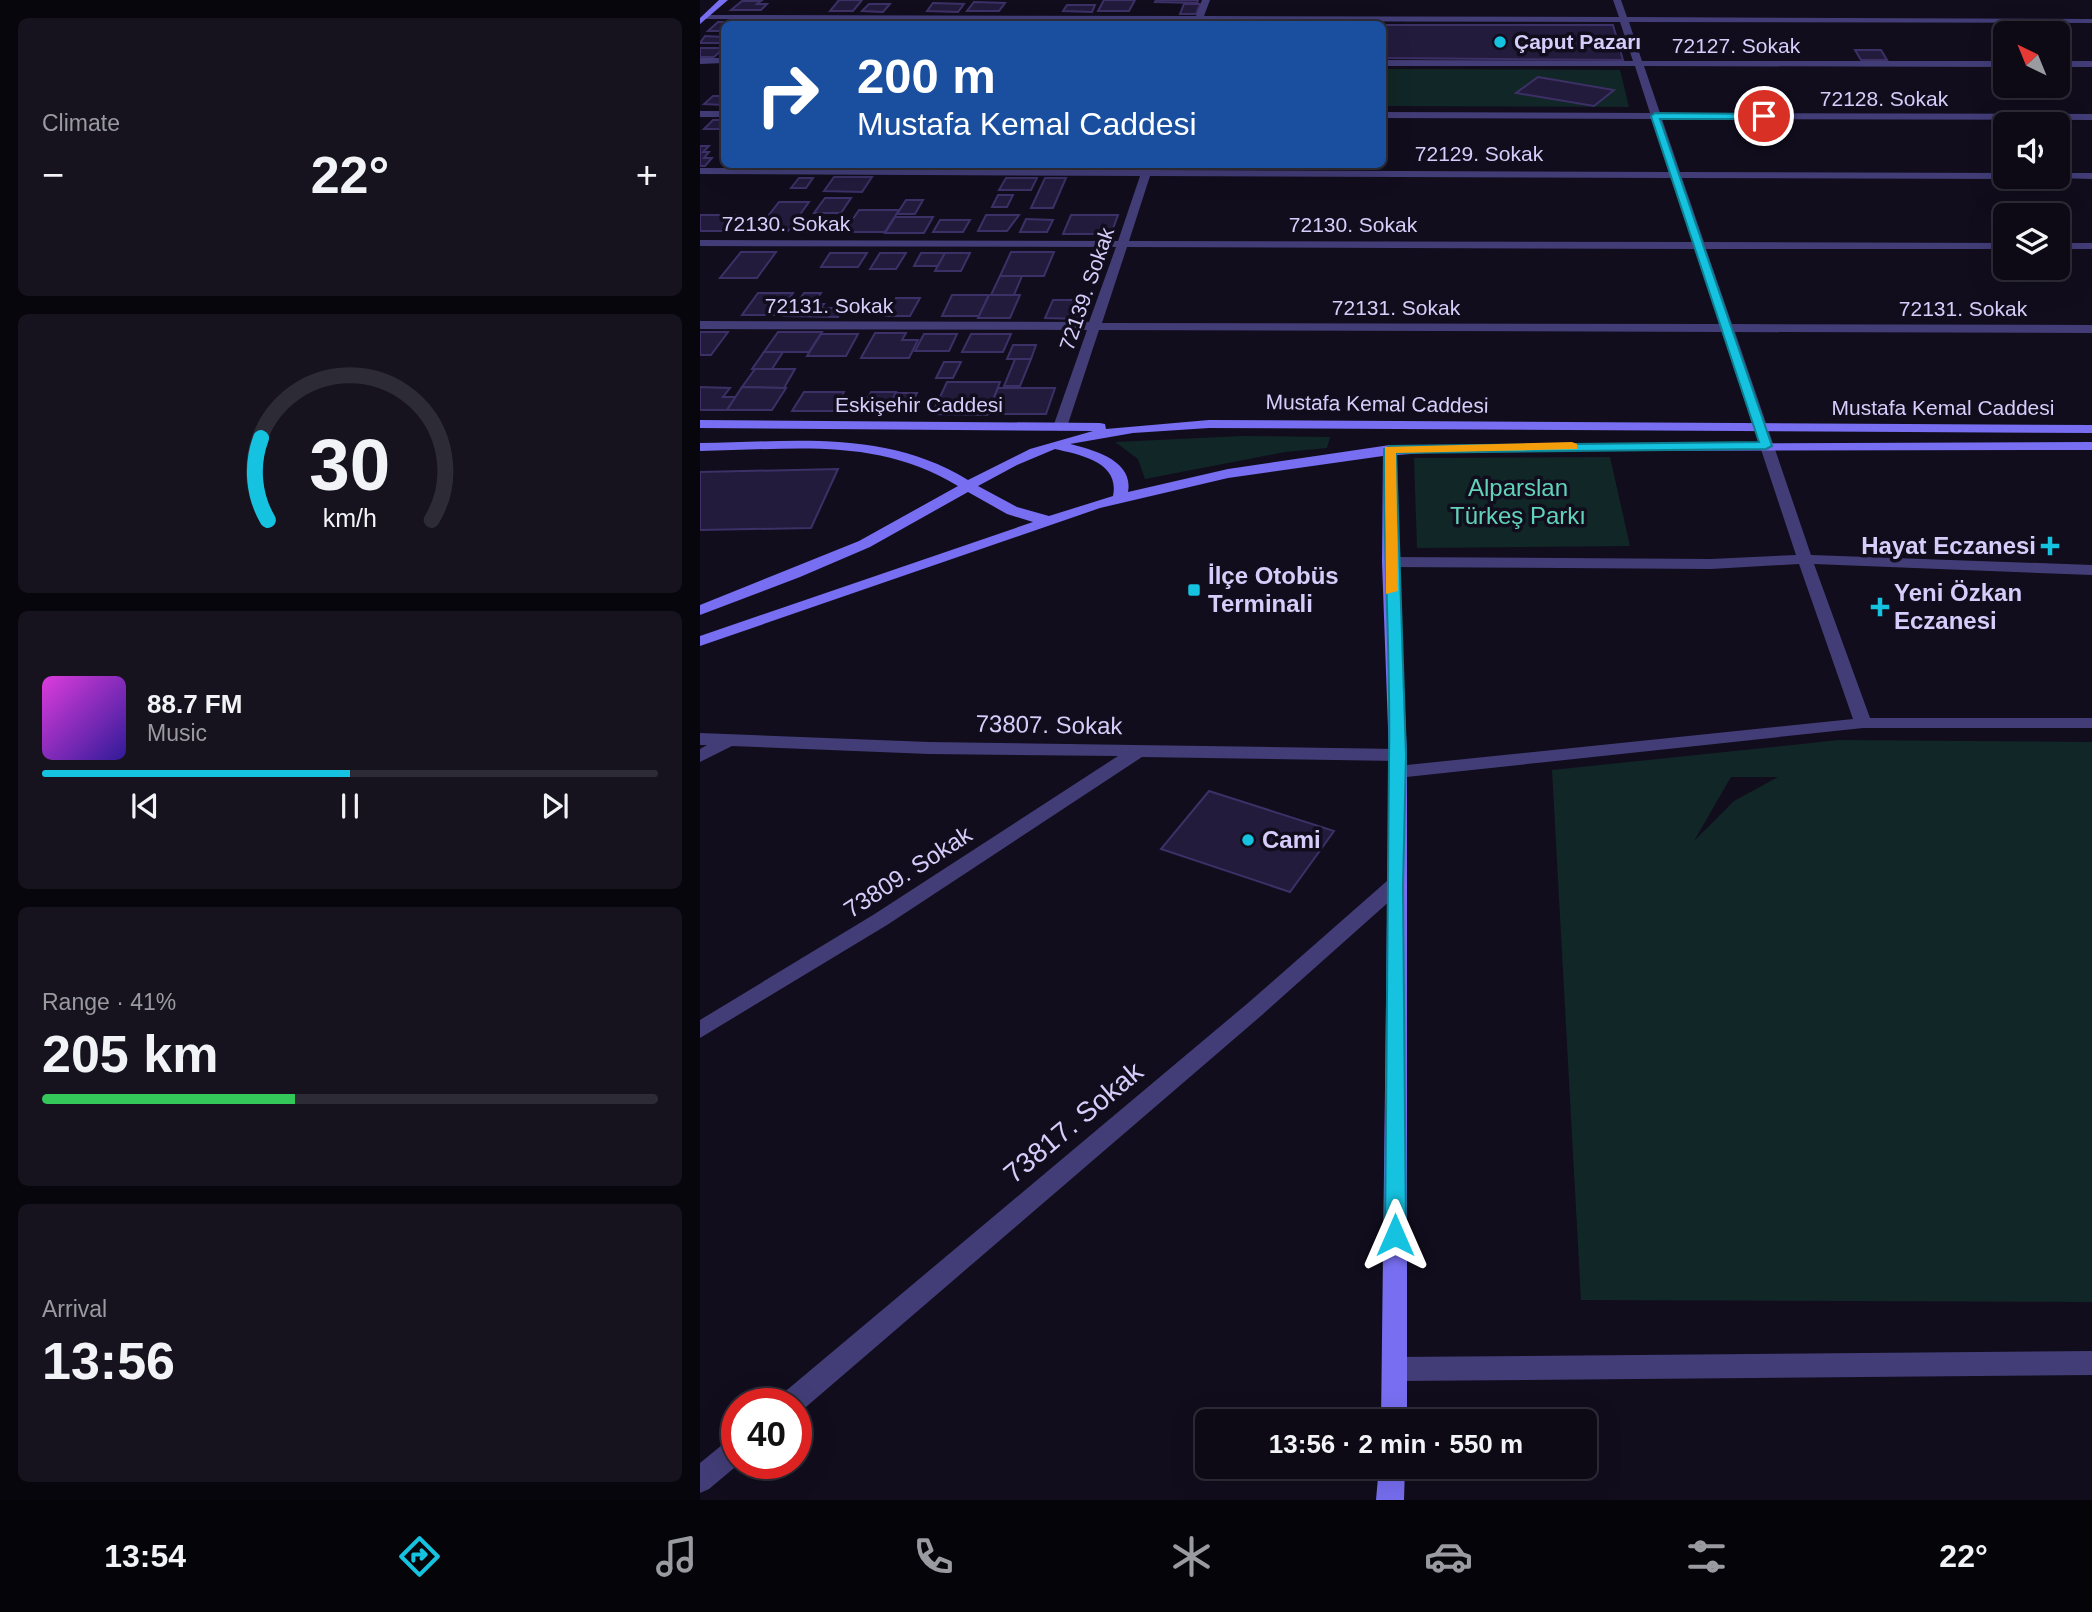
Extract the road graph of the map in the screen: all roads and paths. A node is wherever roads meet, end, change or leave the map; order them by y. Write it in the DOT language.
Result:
graph roads {
  1 [pos="724,0"];
  2 [pos="1206,0"];
  3 [pos="1617,0"];
  4 [pos="703,19"];
  5 [pos="1622,19"];
  6 [pos="1198,21"];
  7 [pos="2092,21"];
  8 [pos="700,61"];
  9 [pos="721,61"];
  10 [pos="1386,63"];
  11 [pos="1637,63"];
  12 [pos="1993,64"];
  13 [pos="2070,64"];
  14 [pos="2092,64"];
  15 [pos="700,114"];
  16 [pos="721,114"];
  17 [pos="1386,115"];
  18 [pos="1655,116"];
  19 [pos="2092,117"];
  20 [pos="1148,168"];
  21 [pos="700,171"];
  22 [pos="1674,174"];
  23 [pos="1993,176"];
  24 [pos="2070,176"];
  25 [pos="2092,176"];
  26 [pos="700,243"];
  27 [pos="1122,244"];
  28 [pos="1699,245"];
  29 [pos="1993,246"];
  30 [pos="2070,246"];
  31 [pos="2092,246"];
  32 [pos="700,325"];
  33 [pos="1094,326"];
  34 [pos="1727,328"];
  35 [pos="2092,328"];
  36 [pos="700,424"];
  37 [pos="1060,426"];
  38 [pos="1138,427"];
  39 [pos="1761,429"];
  40 [pos="2092,429"];
  41 [pos="1053,446"];
  42 [pos="1766,446"];
  43 [pos="2092,446"];
  44 [pos="700,447"];
  45 [pos="1390,449"];
  46 [pos="972,485"];
  47 [pos="1121,498"];
  48 [pos="1049,520"];
  49 [pos="1805,559"];
  50 [pos="1390,562"];
  51 [pos="2092,570"];
  52 [pos="700,610"];
  53 [pos="700,641"];
  54 [pos="1863,723"];
  55 [pos="2092,723"];
  56 [pos="700,739"];
  57 [pos="727,741"];
  58 [pos="1139,751"];
  59 [pos="700,756"];
  60 [pos="1397,763"];
  61 [pos="1394,886"];
  62 [pos="700,1030"];
  63 [pos="2092,1363"];
  64 [pos="1396,1369"];
  65 [pos="809,1388"];
  66 [pos="1394,1409"];
  67 [pos="721,1462"];
  68 [pos="1391,1479"];
  69 [pos="700,1480"];
  70 [pos="1390,1500"];
  1 -- 4 [label="main road"];
  2 -- 6 [label="street"];
  3 -- 5 [label="street"];
  4 -- 6 [label="street"];
  5 -- 6 [label="street"];
  5 -- 7 [label="street"];
  5 -- 11 [label="street"];
  8 -- 9 [label="street"];
  10 -- 11 [label="street, 72127. Sokak"];
  11 -- 12 [label="street, 72127. Sokak"];
  11 -- 18 [label="street"];
  13 -- 14 [label="street"];
  15 -- 16 [label="street"];
  17 -- 18 [label="street, 72128. Sokak"];
  18 -- 19 [label="street, 72128. Sokak"];
  18 -- 22 [label="street"];
  20 -- 21 [label="street, 72129. Sokak"];
  20 -- 22 [label="street, 72129. Sokak"];
  20 -- 27 [label="street, 72139. Sokak"];
  22 -- 23 [label="street, 72129. Sokak"];
  22 -- 28 [label="street"];
  24 -- 25 [label="street"];
  26 -- 27 [label="street, 72130. Sokak"];
  27 -- 28 [label="street, 72130. Sokak"];
  27 -- 33 [label="street, 72139. Sokak"];
  28 -- 29 [label="street, 72130. Sokak"];
  28 -- 34 [label="street"];
  30 -- 31 [label="street"];
  32 -- 33 [label="street, 72131. Sokak"];
  33 -- 34 [label="street, 72131. Sokak"];
  33 -- 37 [label="street, 72139. Sokak"];
  34 -- 35 [label="street, 72131. Sokak"];
  34 -- 39 [label="street"];
  36 -- 37 [label="main road, Eskişehir Caddesi"];
  37 -- 38 [label="main road, Eskişehir Caddesi"];
  38 -- 39 [label="main road, Mustafa Kemal Caddesi"];
  38 -- 41 [label="main road, Mustafa Kemal Caddesi"];
  39 -- 40 [label="main road, Mustafa Kemal Caddesi"];
  39 -- 42 [label="street"];
  41 -- 46 [label="main road, Mustafa Kemal Caddesi"];
  41 -- 47 [label="main road"];
  42 -- 43 [label="main road, Mustafa Kemal Caddesi"];
  42 -- 45 [label="main road, Mustafa Kemal Caddesi"];
  42 -- 49 [label="street"];
  44 -- 46 [label="main road, Eskişehir Caddesi"];
  45 -- 47 [label="main road, Mustafa Kemal Caddesi"];
  45 -- 50 [label="main road"];
  46 -- 48 [label="main road, Eskişehir Caddesi"];
  46 -- 52 [label="main road, Mustafa Kemal Caddesi"];
  47 -- 48 [label="main road, Mustafa Kemal Caddesi"];
  48 -- 53 [label="main road, Mustafa Kemal Caddesi"];
  49 -- 50 [label="street"];
  49 -- 51 [label="street"];
  49 -- 54 [label="street"];
  50 -- 60 [label="main road"];
  54 -- 55 [label="street, 73807. Sokak"];
  54 -- 60 [label="street, 73807. Sokak"];
  56 -- 57 [label="street, 73807. Sokak"];
  57 -- 58 [label="street, 73807. Sokak"];
  57 -- 59 [label="street"];
  58 -- 60 [label="street, 73807. Sokak"];
  58 -- 62 [label="street, 73809. Sokak"];
  60 -- 61 [label="main road"];
  61 -- 64 [label="main road"];
  61 -- 65 [label="street, 73817. Sokak"];
  63 -- 64 [label="street"];
  64 -- 66 [label="main road"];
  67 -- 69 [label="street"];
  68 -- 70 [label="main road"];
}
